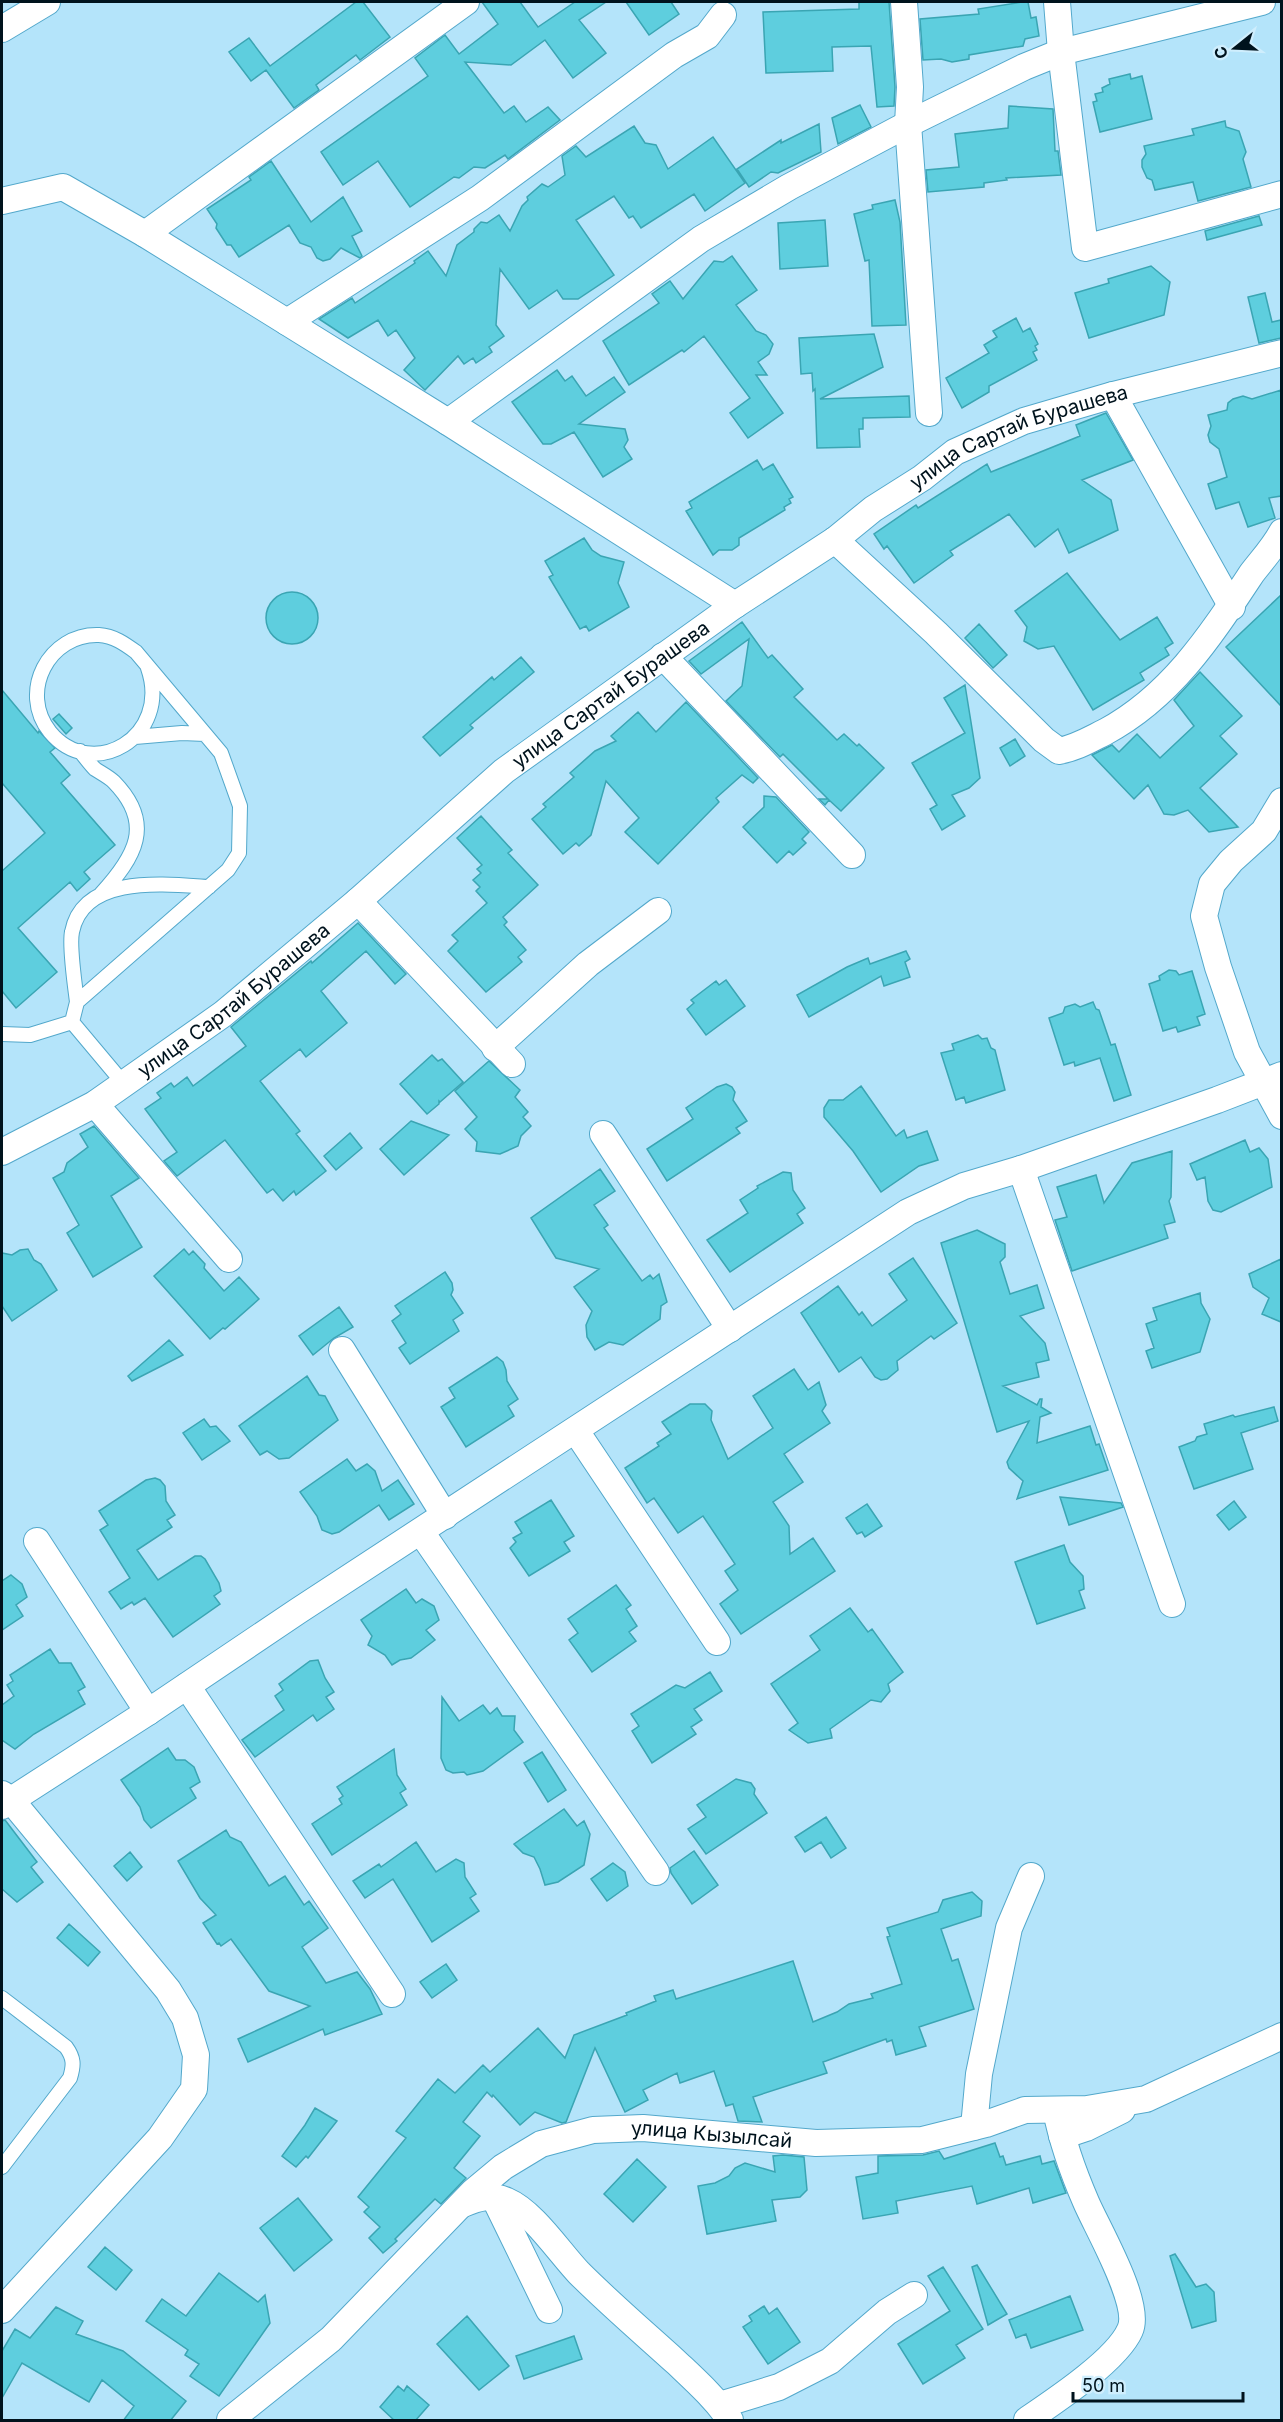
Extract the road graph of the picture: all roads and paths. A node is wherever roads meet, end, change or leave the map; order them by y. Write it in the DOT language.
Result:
graph roads {
  1 [pos="47,2"];
  2 [pos="466,2"];
  3 [pos="904,2"];
  4 [pos="1057,2"];
  5 [pos="1262,2"];
  6 [pos="723,15"];
  7 [pos="2,29"];
  8 [pos="1061,52"];
  9 [pos="908,124"];
  10 [pos="1281,194"];
  11 [pos="2,201"];
  12 [pos="145,234"];
  13 [pos="287,322"];
  14 [pos="1281,353"];
  15 [pos="1113,394"];
  16 [pos="929,413"];
  17 [pos="448,422"];
  18 [pos="1281,532"];
  19 [pos="835,540"];
  20 [pos="735,605"];
  21 [pos="1232,606"];
  22 [pos="663,656"];
  23 [pos="148,668"];
  24 [pos="205,734"];
  25 [pos="135,737"];
  26 [pos="80,751"];
  27 [pos="1281,801"];
  28 [pos="852,855"];
  29 [pos="209,887"];
  30 [pos="101,894"];
  31 [pos="358,901"];
  32 [pos="658,911"];
  33 [pos="77,1002"];
  34 [pos="72,1022"];
  35 [pos="2,1034"];
  36 [pos="1273,1078"];
  37 [pos="124,1084"];
  38 [pos="95,1104"];
  39 [pos="1281,1116"];
  40 [pos="603,1134"];
  41 [pos="2,1152"];
  42 [pos="1021,1169"];
  43 [pos="230,1259"];
  44 [pos="730,1329"];
  45 [pos="342,1350"];
  46 [pos="576,1431"];
  47 [pos="445,1516"];
  48 [pos="421,1532"];
  49 [pos="37,1541"];
  50 [pos="1172,1604"];
  51 [pos="717,1642"];
  52 [pos="187,1686"];
  53 [pos="148,1712"];
  54 [pos="5,1800"];
  55 [pos="656,1872"];
  56 [pos="1031,1876"];
  57 [pos="392,1994"];
  58 [pos="2,1998"];
  59 [pos="1281,2036"];
  60 [pos="1143,2099"];
  61 [pos="1056,2110"];
  62 [pos="974,2127"];
  63 [pos="1062,2136"];
  64 [pos="2,2167"];
  65 [pos="494,2196"];
  66 [pos="460,2205"];
  67 [pos="914,2295"];
  68 [pos="2,2310"];
  69 [pos="549,2310"];
  70 [pos="725,2413"];
  71 [pos="230,2421"];
  72 [pos="1027,2421"];
  1 -- 7 [label="street"];
  2 -- 12 [label="street"];
  3 -- 9 [label="street"];
  4 -- 8 [label="street"];
  5 -- 8 [label="street"];
  6 -- 13 [label="street"];
  8 -- 9 [label="street"];
  8 -- 10 [label="street"];
  9 -- 16 [label="street"];
  9 -- 17 [label="street"];
  11 -- 12 [label="street"];
  12 -- 13 [label="street"];
  13 -- 17 [label="street"];
  14 -- 15 [label="street, улица Сартай Бурашева"];
  15 -- 19 [label="street, улица Сартай Бурашева"];
  15 -- 21 [label="street"];
  17 -- 20 [label="street"];
  18 -- 21 [label="street"];
  19 -- 20 [label="street, улица Сартай Бурашева"];
  19 -- 21 [label="street"];
  20 -- 22 [label="street, улица Сартай Бурашева"];
  22 -- 28 [label="street"];
  22 -- 31 [label="street, улица Сартай Бурашева"];
  23 -- 24 [label="lane"];
  23 -- 25 [label="lane"];
  23 -- 26 [label="lane"];
  24 -- 25 [label="lane"];
  24 -- 29 [label="lane"];
  25 -- 26 [label="lane"];
  26 -- 30 [label="lane"];
  27 -- 36 [label="street"];
  29 -- 30 [label="lane"];
  29 -- 33 [label="lane"];
  30 -- 33 [label="lane"];
  31 -- 32 [label="street"];
  31 -- 37 [label="street, улица Сартай Бурашева"];
  33 -- 34 [label="lane"];
  34 -- 35 [label="lane"];
  34 -- 37 [label="lane"];
  36 -- 39 [label="street"];
  36 -- 42 [label="street"];
  37 -- 38 [label="street, улица Сартай Бурашева"];
  38 -- 41 [label="street, улица Сартай Бурашева"];
  38 -- 43 [label="street"];
  40 -- 44 [label="street"];
  42 -- 44 [label="street"];
  42 -- 50 [label="street"];
  44 -- 46 [label="street"];
  45 -- 47 [label="street"];
  46 -- 47 [label="street"];
  46 -- 51 [label="street"];
  47 -- 48 [label="street"];
  48 -- 52 [label="street"];
  48 -- 55 [label="street"];
  49 -- 53 [label="street"];
  52 -- 53 [label="street"];
  52 -- 57 [label="street"];
  53 -- 54 [label="street"];
  54 -- 68 [label="street"];
  56 -- 62 [label="street"];
  58 -- 64 [label="lane"];
  59 -- 60 [label="street, улица Кызылсай"];
  60 -- 61 [label="street, улица Кызылсай"];
  60 -- 63 [label="street"];
  61 -- 62 [label="street, улица Кызылсай"];
  61 -- 63 [label="street"];
  62 -- 66 [label="street, улица Кызылсай"];
  63 -- 72 [label="street"];
  65 -- 66 [label="street"];
  65 -- 69 [label="street"];
  65 -- 70 [label="street"];
  66 -- 71 [label="street, улица Кызылсай"];
  67 -- 70 [label="street"];
}
